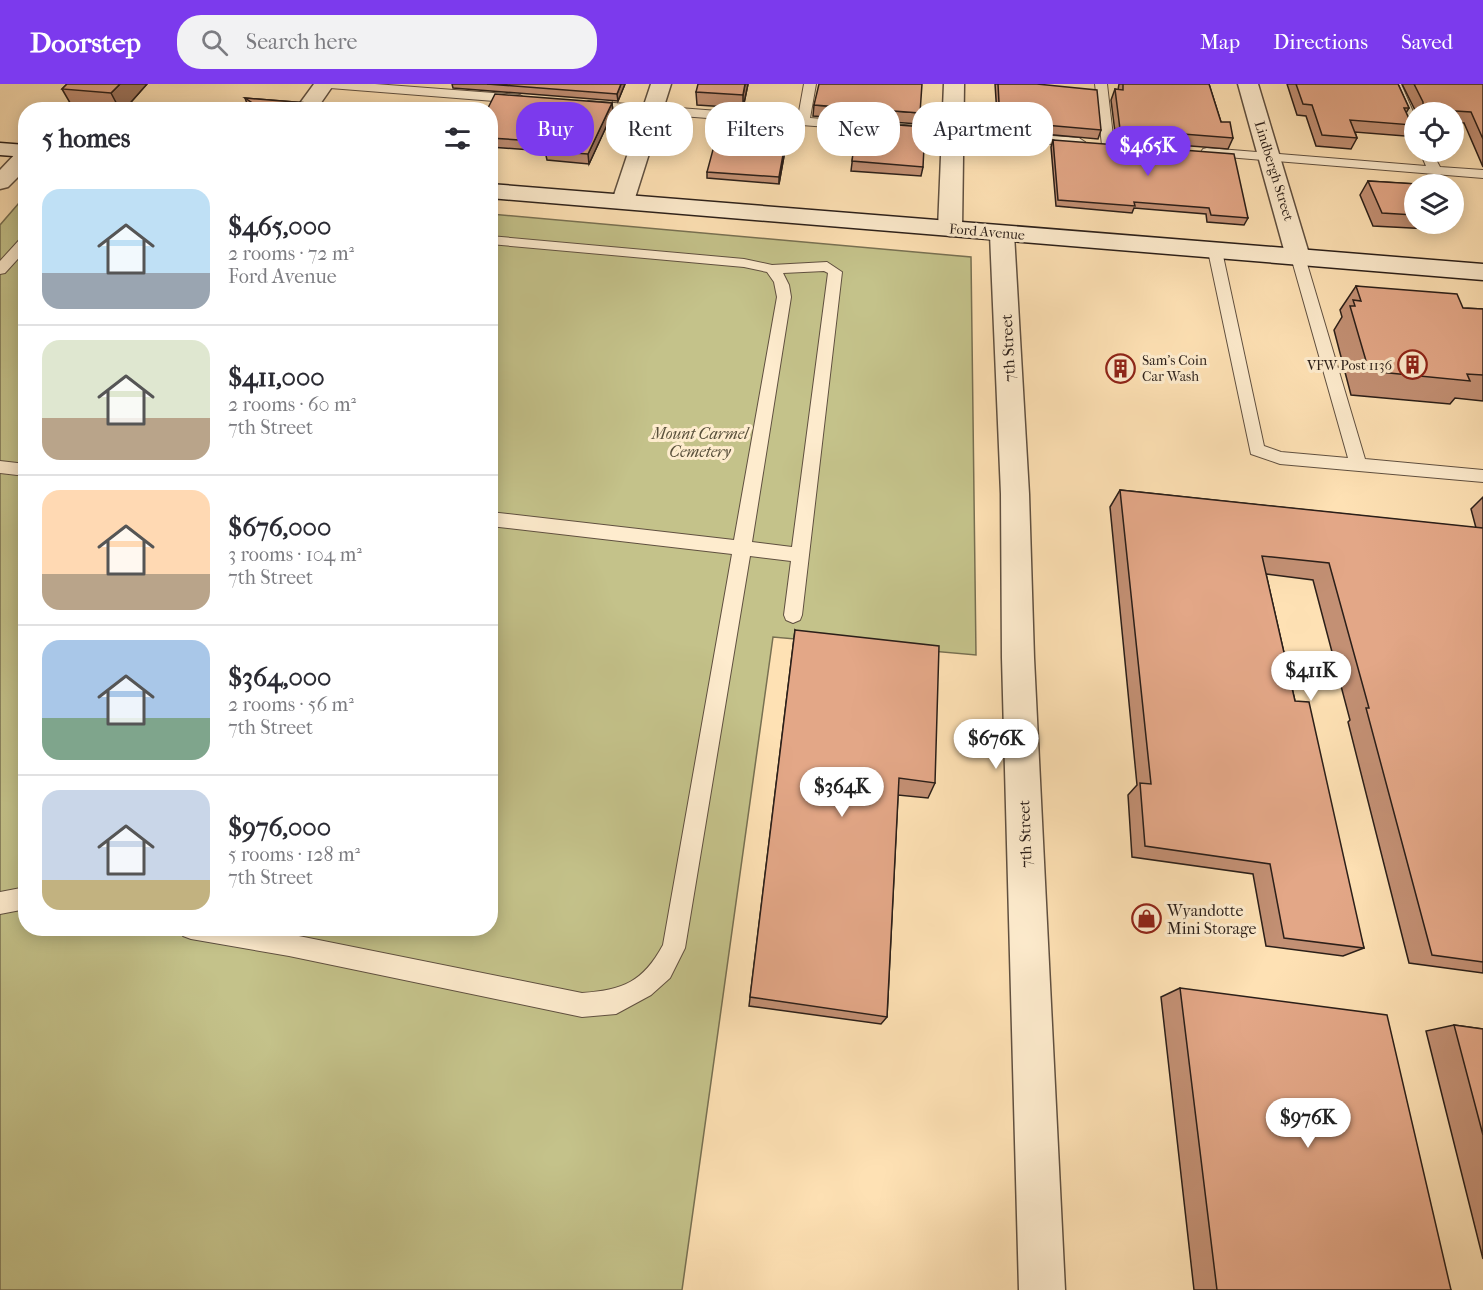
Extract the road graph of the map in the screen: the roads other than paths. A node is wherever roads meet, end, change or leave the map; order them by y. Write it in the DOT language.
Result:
graph roads {
  1 [pos="324,84"];
  2 [pos="330,84"];
  3 [pos="496,84"];
  4 [pos="662,84"];
  5 [pos="810,84"];
  6 [pos="954,84"];
  7 [pos="1101,84"];
  8 [pos="1248,84"];
  9 [pos="1395,84"];
  10 [pos="489,97"];
  11 [pos="533,100"];
  12 [pos="312,102"];
  13 [pos="655,102"];
  14 [pos="954,102"];
  15 [pos="1404,104"];
  16 [pos="805,110"];
  17 [pos="805,121"];
  18 [pos="912,130"];
  19 [pos="1053,140"];
  20 [pos="0,149"];
  21 [pos="1188,151"];
  22 [pos="18,152"];
  23 [pos="637,156"];
  24 [pos="952,156"];
  25 [pos="1269,157"];
  26 [pos="18,162"];
  27 [pos="1431,162"];
  28 [pos="1435,171"];
  29 [pos="1483,174"];
  30 [pos="0,182"];
  31 [pos="498,192"];
  32 [pos="623,201"];
  33 [pos="950,229"];
  34 [pos="1002,234"];
  35 [pos="498,241"];
  36 [pos="18,250"];
  37 [pos="1215,251"];
  38 [pos="1298,257"];
  39 [pos="772,269"];
  40 [pos="0,270"];
  41 [pos="1483,272"];
  42 [pos="1358,465"];
  43 [pos="0,467"];
  44 [pos="18,469"];
  45 [pos="1483,476"];
  46 [pos="498,520"];
  47 [pos="742,548"];
  48 [pos="801,555"];
  49 [pos="793,615"];
  50 [pos="18,900"];
  51 [pos="0,903"];
  52 [pos="237,936"];
  53 [pos="1042,1290"];
  1 -- 12 [label="street"];
  2 -- 10 [label="lane"];
  3 -- 10 [label="lane"];
  4 -- 13 [label="street"];
  5 -- 16 [label="lane"];
  6 -- 14 [label="street"];
  7 -- 19 [label="lane"];
  8 -- 25 [label="street, Lindbergh Street"];
  9 -- 15 [label="lane"];
  10 -- 11 [label="lane"];
  17 -- 18 [label="lane"];
  20 -- 22 [label="street"];
  21 -- 25 [label="lane"];
  23 -- 32 [label="street"];
  24 -- 33 [label="street"];
  25 -- 28 [label="lane"];
  25 -- 38 [label="street, Lindbergh Street"];
  26 -- 30 [label="street"];
  27 -- 28 [label="lane"];
  28 -- 29 [label="lane"];
  31 -- 32 [label="street, Ford Avenue"];
  32 -- 33 [label="street, Ford Avenue"];
  33 -- 34 [label="street, Ford Avenue"];
  34 -- 37 [label="street, Ford Avenue"];
  34 -- 53 [label="street, 7th Street"];
  35 -- 39 [label="lane"];
  36 -- 40 [label="lane"];
  37 -- 38 [label="street, Ford Avenue"];
  37 -- 42 [label="lane"];
  38 -- 41 [label="street, Ford Avenue"];
  38 -- 42 [label="lane"];
  39 -- 47 [label="lane"];
  39 -- 48 [label="lane"];
  42 -- 45 [label="lane"];
  43 -- 44 [label="lane"];
  46 -- 47 [label="lane"];
  47 -- 48 [label="lane"];
  47 -- 52 [label="lane"];
  48 -- 49 [label="lane"];
  50 -- 51 [label="lane"];
}
